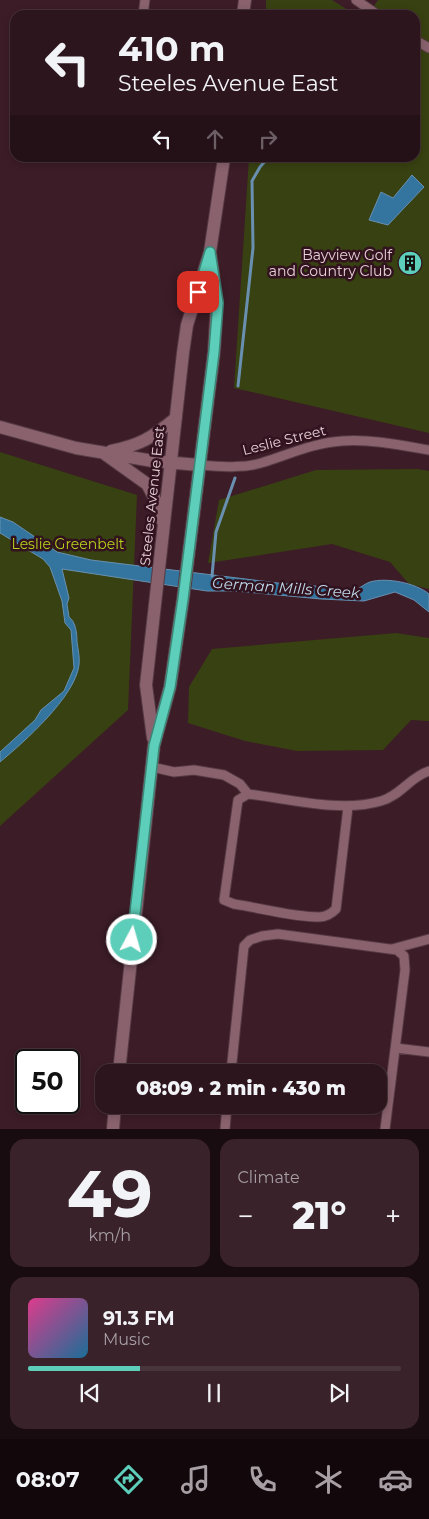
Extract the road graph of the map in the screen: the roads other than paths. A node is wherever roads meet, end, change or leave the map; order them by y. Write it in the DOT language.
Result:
graph roads {
  1 [pos="223,162"];
  2 [pos="210,252"];
  3 [pos="176,418"];
  4 [pos="0,427"];
  5 [pos="429,450"];
  6 [pos="103,453"];
  7 [pos="171,462"];
  8 [pos="200,465"];
  9 [pos="163,525"];
  10 [pos="154,746"];
  11 [pos="152,767"];
  12 [pos="429,771"];
  13 [pos="248,794"];
  14 [pos="348,807"];
  15 [pos="429,939"];
  16 [pos="392,949"];
  17 [pos="396,1048"];
  18 [pos="429,1052"];
  19 [pos="120,1064"];
  20 [pos="232,1064"];
  21 [pos="115,1114"];
  22 [pos="226,1114"];
  23 [pos="113,1129"];
  24 [pos="224,1129"];
  25 [pos="385,1129"];
  1 -- 2 [label="main road, Steeles Avenue East"];
  2 -- 3 [label="main road, Steeles Avenue East"];
  2 -- 8 [label="main road, Steeles Avenue East"];
  3 -- 6 [label="main road"];
  3 -- 7 [label="main road, Steeles Avenue East"];
  4 -- 6 [label="main road, Leslie Street"];
  5 -- 8 [label="street, Leslie Street"];
  6 -- 7 [label="main road, Leslie Street"];
  6 -- 9 [label="main road"];
  7 -- 8 [label="main road, Leslie Street"];
  7 -- 9 [label="main road, Steeles Avenue East"];
  8 -- 10 [label="main road, Steeles Avenue East"];
  9 -- 10 [label="main road, Steeles Avenue East"];
  10 -- 11 [label="main road, Steeles Avenue East"];
  11 -- 13 [label="street"];
  11 -- 19 [label="main road, Steeles Avenue East"];
  12 -- 14 [label="street"];
  13 -- 14 [label="street"];
  13 -- 14 [label="street"];
  15 -- 16 [label="street"];
  16 -- 17 [label="street"];
  16 -- 20 [label="street"];
  17 -- 18 [label="street"];
  17 -- 25 [label="street"];
  21 -- 23 [label="main road"];
  22 -- 24 [label="street"];
}
